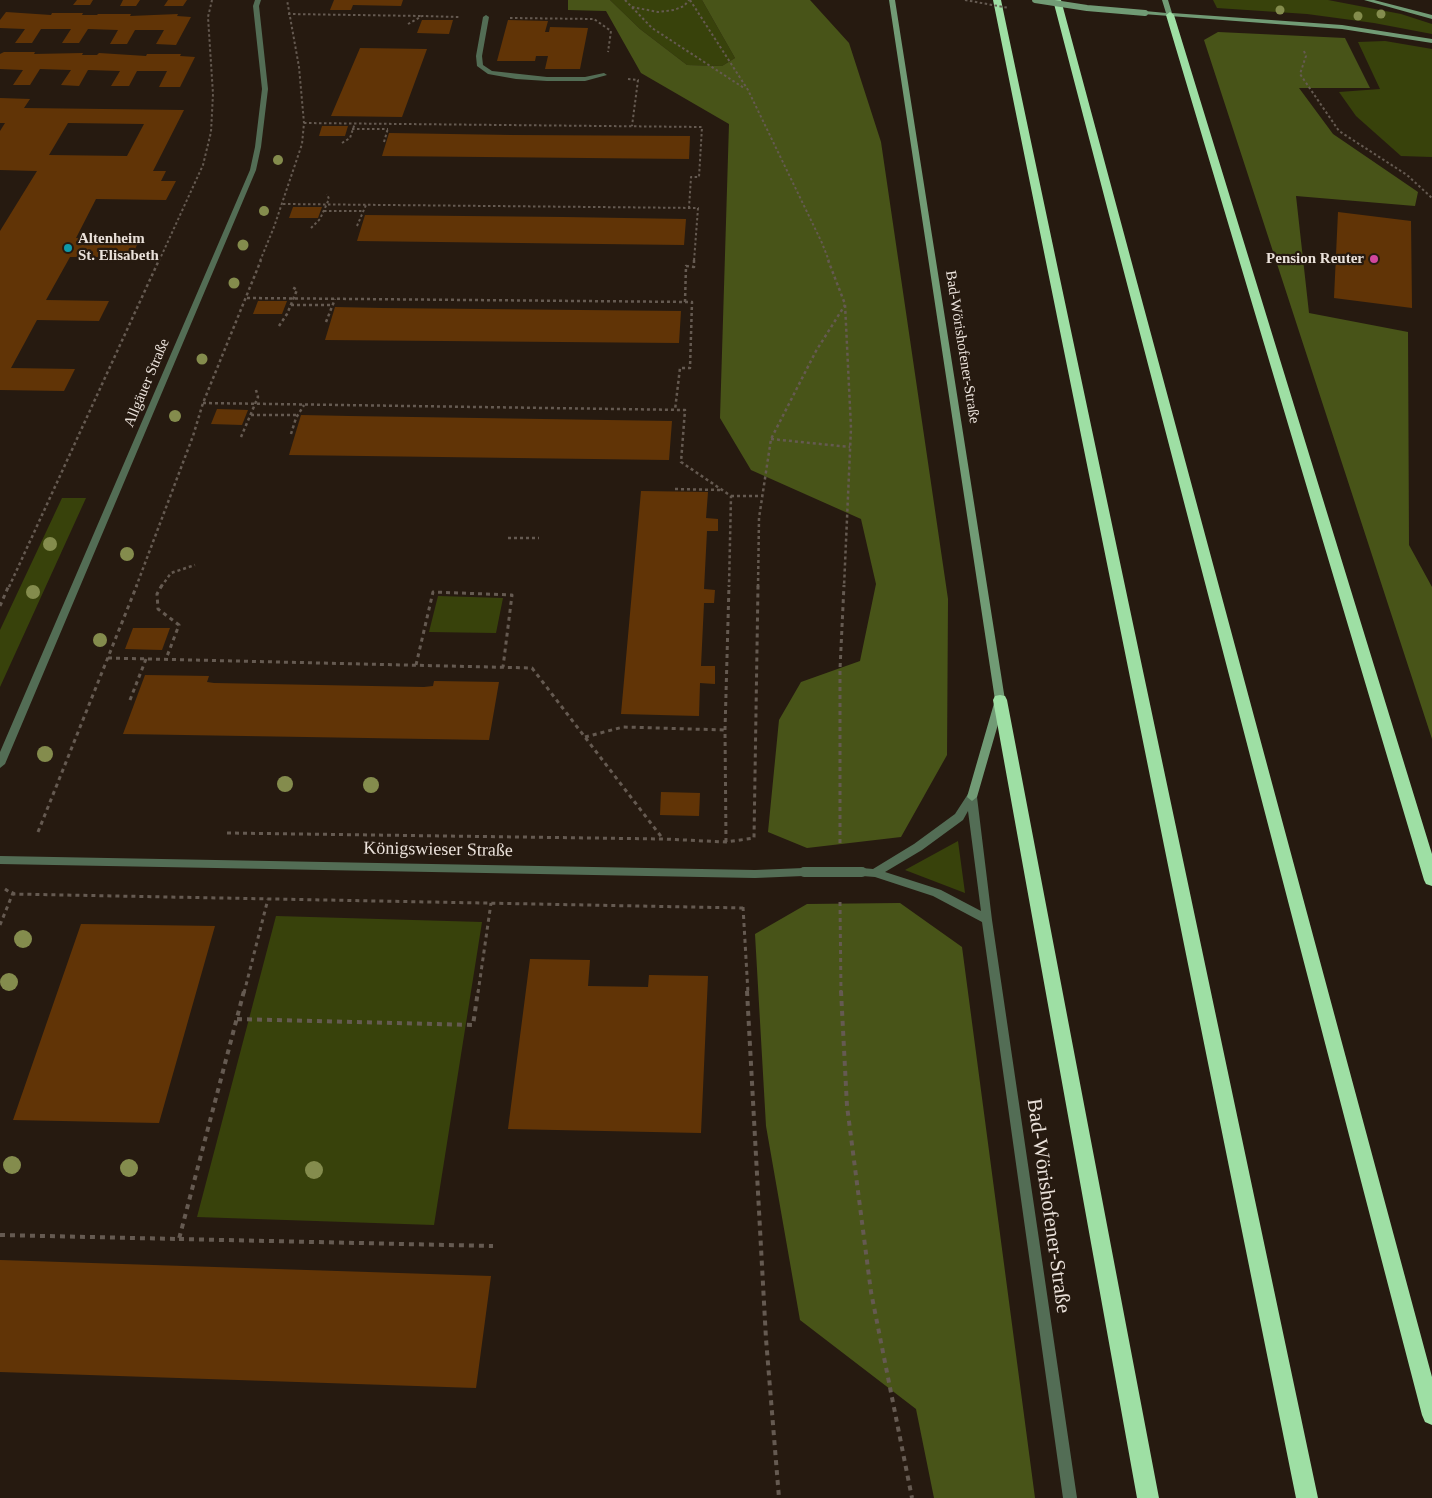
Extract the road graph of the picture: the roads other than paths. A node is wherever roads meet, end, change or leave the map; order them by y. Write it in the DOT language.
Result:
graph roads {
  1 [pos="258,0"];
  2 [pos="892,0"];
  3 [pos="997,0"];
  4 [pos="1034,0"];
  5 [pos="1046,0"];
  6 [pos="1057,0"];
  7 [pos="1164,0"];
  8 [pos="1367,0"];
  9 [pos="1170,15"];
  10 [pos="486,17"];
  11 [pos="1432,17"];
  12 [pos="1432,41"];
  13 [pos="604,75"];
  14 [pos="1000,700"];
  15 [pos="0,764"];
  16 [pos="972,798"];
  17 [pos="0,860"];
  18 [pos="875,873"];
  19 [pos="1432,880"];
  20 [pos="987,920"];
  21 [pos="1432,1415"];
  22 [pos="1070,1498"];
  23 [pos="1148,1498"];
  24 [pos="1307,1498"];
  1 -- 15 [label="street, Allgäuer Straße"];
  2 -- 14 [label="main road, Bad-Wörishofener-Straße"];
  3 -- 24 [label="highway"];
  4 -- 5 [label="main road, bridge"];
  4 -- 9 [label="main road, bridge"];
  6 -- 21 [label="highway"];
  7 -- 9 [label="main road"];
  8 -- 11 [label="main road"];
  9 -- 12 [label="main road"];
  9 -- 19 [label="highway"];
  10 -- 13 [label="street"];
  14 -- 16 [label="main road"];
  14 -- 23 [label="highway"];
  16 -- 18 [label="street"];
  16 -- 20 [label="street, Bad-Wörishofener-Straße"];
  17 -- 18 [label="street, Königswieser Straße, bridge"];
  18 -- 20 [label="street, Königswieser Straße"];
  20 -- 22 [label="street, Bad-Wörishofener-Straße"];
}
